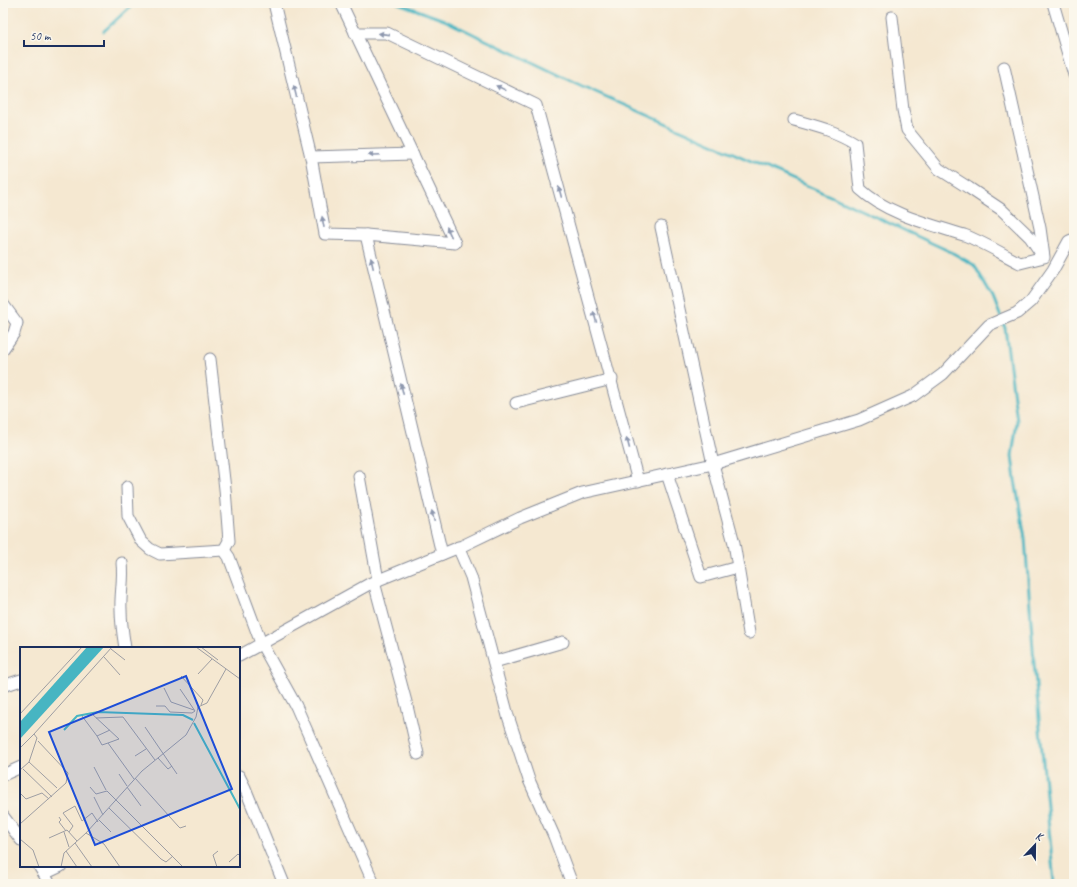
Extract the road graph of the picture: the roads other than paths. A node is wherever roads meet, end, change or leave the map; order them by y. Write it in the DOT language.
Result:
graph roads {
  1 [pos="274,3"];
  2 [pos="341,3"];
  3 [pos="1053,3"];
  4 [pos="892,17"];
  5 [pos="355,33"];
  6 [pos="1004,67"];
  7 [pos="1074,75"];
  8 [pos="794,120"];
  9 [pos="412,154"];
  10 [pos="311,157"];
  11 [pos="661,227"];
  12 [pos="366,235"];
  13 [pos="1074,239"];
  14 [pos="1044,257"];
  15 [pos="1053,270"];
  16 [pos="3,304"];
  17 [pos="3,349"];
  18 [pos="210,359"];
  19 [pos="612,379"];
  20 [pos="516,403"];
  21 [pos="713,464"];
  22 [pos="667,474"];
  23 [pos="359,476"];
  24 [pos="638,481"];
  25 [pos="127,487"];
  26 [pos="458,547"];
  27 [pos="224,550"];
  28 [pos="442,554"];
  29 [pos="122,563"];
  30 [pos="738,567"];
  31 [pos="376,581"];
  32 [pos="749,633"];
  33 [pos="563,642"];
  34 [pos="261,643"];
  35 [pos="125,647"];
  36 [pos="240,655"];
  37 [pos="494,662"];
  38 [pos="20,680"];
  39 [pos="3,686"];
  40 [pos="418,754"];
  41 [pos="20,767"];
  42 [pos="3,775"];
  43 [pos="240,778"];
  44 [pos="3,816"];
  45 [pos="20,839"];
  46 [pos="56,867"];
  47 [pos="42,870"];
  48 [pos="50,884"];
  49 [pos="284,884"];
  50 [pos="374,884"];
  51 [pos="572,884"];
  10 -- 1 [label="street, one-way"];
  2 -- 5 [label="street"];
  3 -- 7 [label="street"];
  4 -- 14 [label="street"];
  5 -- 9 [label="street"];
  19 -- 5 [label="street, one-way"];
  6 -- 14 [label="street"];
  8 -- 14 [label="street"];
  9 -- 10 [label="street, one-way"];
  12 -- 9 [label="street, one-way"];
  12 -- 10 [label="street, one-way"];
  11 -- 21 [label="street"];
  28 -- 12 [label="street, one-way"];
  13 -- 15 [label="street"];
  14 -- 15 [label="street"];
  15 -- 21 [label="street"];
  16 -- 17 [label="street"];
  18 -- 27 [label="street"];
  19 -- 20 [label="street"];
  24 -- 19 [label="street, one-way"];
  21 -- 22 [label="street"];
  21 -- 30 [label="street"];
  22 -- 24 [label="street"];
  22 -- 30 [label="street"];
  23 -- 31 [label="street"];
  24 -- 26 [label="street"];
  25 -- 27 [label="street"];
  26 -- 28 [label="street"];
  26 -- 37 [label="street"];
  27 -- 34 [label="street"];
  28 -- 31 [label="street"];
  29 -- 35 [label="street"];
  30 -- 32 [label="street"];
  31 -- 34 [label="street"];
  31 -- 40 [label="street"];
  33 -- 37 [label="street"];
  34 -- 36 [label="street"];
  34 -- 50 [label="street"];
  37 -- 51 [label="street"];
  38 -- 39 [label="street"];
  41 -- 42 [label="street"];
  43 -- 49 [label="street"];
  44 -- 45 [label="street"];
  46 -- 47 [label="street"];
  47 -- 48 [label="street"];
}
